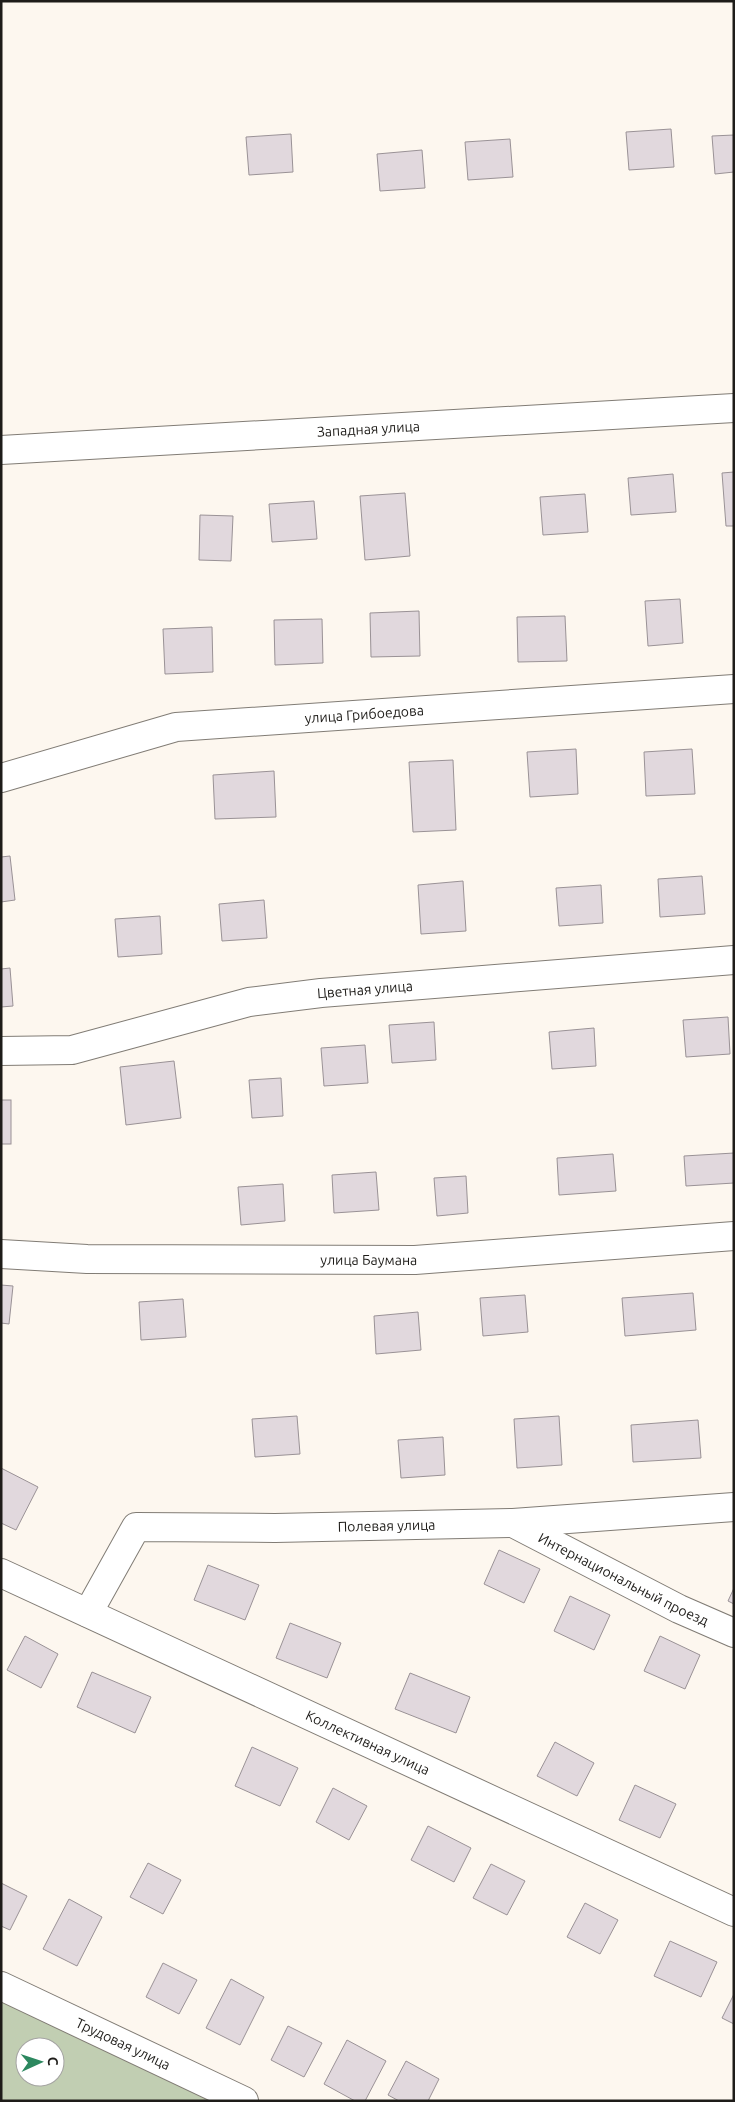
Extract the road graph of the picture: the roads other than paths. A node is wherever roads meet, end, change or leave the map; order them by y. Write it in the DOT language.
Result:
graph roads {
  1 [pos="734,408"];
  2 [pos="1,450"];
  3 [pos="734,689"];
  4 [pos="1,778"];
  5 [pos="734,960"];
  6 [pos="1,1051"];
  7 [pos="734,1236"];
  8 [pos="1,1254"];
  9 [pos="734,1507"];
  10 [pos="513,1523"];
  11 [pos="1,1573"];
  12 [pos="88,1613"];
  13 [pos="734,1633"];
  14 [pos="734,1912"];
  15 [pos="1,1986"];
  16 [pos="244,2101"];
  1 -- 2 [label="street, Западная улица"];
  3 -- 4 [label="street, улица Грибоедова"];
  5 -- 6 [label="street, Цветная улица"];
  7 -- 8 [label="street, улица Баумана"];
  9 -- 10 [label="street, Полевая улица"];
  10 -- 12 [label="street, Полевая улица"];
  10 -- 13 [label="street, Интернациональный проезд"];
  11 -- 12 [label="street, Коллективная улица"];
  12 -- 14 [label="street, Коллективная улица"];
  15 -- 16 [label="street, Трудовая улица"];
}
